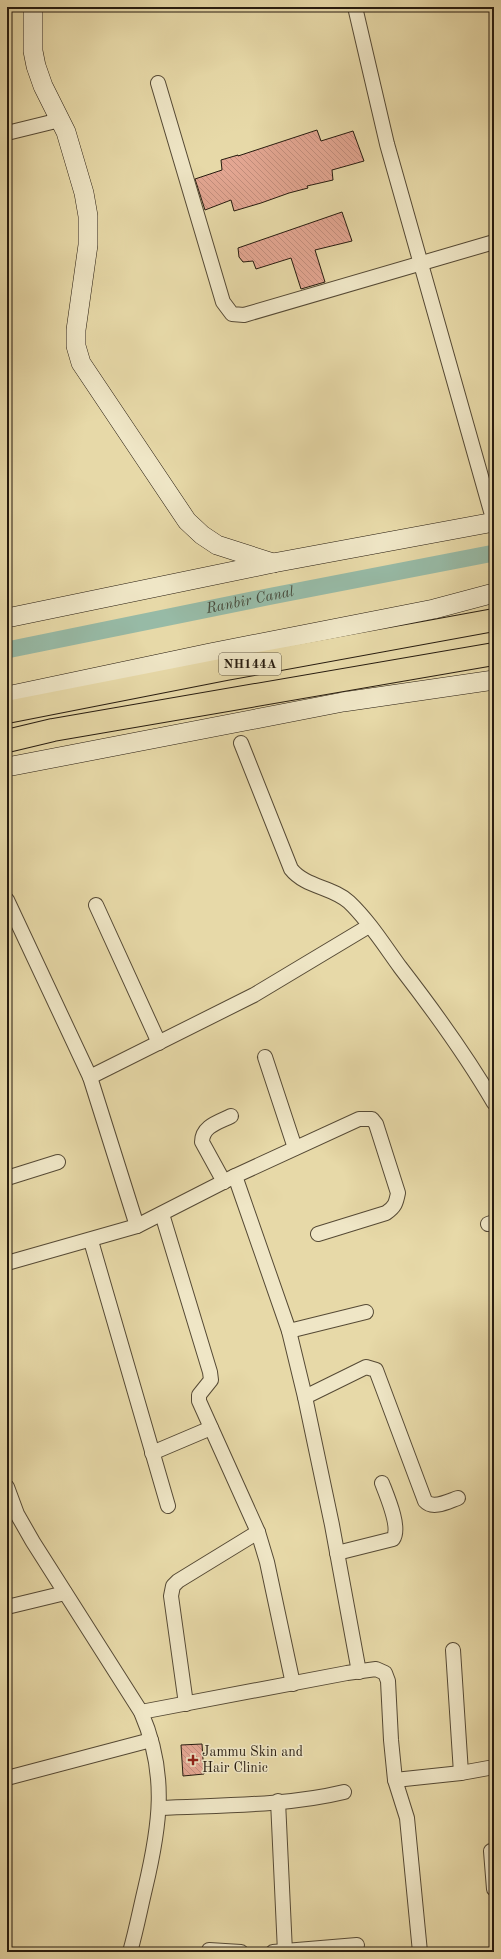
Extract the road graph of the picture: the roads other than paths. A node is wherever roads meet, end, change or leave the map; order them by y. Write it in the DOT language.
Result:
graph roads {
  1 [pos="33,7"];
  2 [pos="355,7"];
  3 [pos="158,83"];
  4 [pos="60,120"];
  5 [pos="7,132"];
  6 [pos="494,242"];
  7 [pos="421,262"];
  8 [pos="494,522"];
  9 [pos="273,563"];
  10 [pos="494,593"];
  11 [pos="7,618"];
  12 [pos="494,620"];
  13 [pos="494,654"];
  14 [pos="494,680"];
  15 [pos="7,696"];
  16 [pos="7,712"];
  17 [pos="7,741"];
  18 [pos="240,743"];
  19 [pos="7,767"];
  20 [pos="7,900"];
  21 [pos="96,905"];
  22 [pos="369,926"];
  23 [pos="159,1043"];
  24 [pos="265,1057"];
  25 [pos="90,1077"];
  26 [pos="494,1102"];
  27 [pos="231,1116"];
  28 [pos="295,1148"];
  29 [pos="58,1162"];
  30 [pos="7,1178"];
  31 [pos="229,1179"];
  32 [pos="162,1214"];
  33 [pos="137,1226"];
  34 [pos="318,1234"];
  35 [pos="91,1240"];
  36 [pos="7,1263"];
  37 [pos="366,1312"];
  38 [pos="289,1331"];
  39 [pos="305,1397"];
  40 [pos="211,1428"];
  41 [pos="152,1453"];
  42 [pos="382,1483"];
  43 [pos="7,1486"];
  44 [pos="458,1498"];
  45 [pos="168,1506"];
  46 [pos="258,1532"];
  47 [pos="337,1553"];
  48 [pos="64,1592"];
  49 [pos="7,1607"];
  50 [pos="453,1650"];
  51 [pos="359,1672"];
  52 [pos="293,1684"];
  53 [pos="186,1704"];
  54 [pos="141,1712"];
  55 [pos="152,1740"];
  56 [pos="494,1767"];
  57 [pos="461,1773"];
  58 [pos="7,1778"];
  59 [pos="395,1780"];
  60 [pos="344,1792"];
  61 [pos="278,1802"];
  62 [pos="160,1808"];
  63 [pos="491,1851"];
  64 [pos="494,1889"];
  65 [pos="357,1945"];
  66 [pos="209,1950"];
  67 [pos="130,1952"];
  68 [pos="241,1952"];
  69 [pos="273,1952"];
  70 [pos="285,1952"];
  71 [pos="420,1952"];
  1 -- 4 [label="street"];
  2 -- 7 [label="street"];
  3 -- 7 [label="street"];
  4 -- 5 [label="street"];
  4 -- 9 [label="street"];
  6 -- 7 [label="street"];
  7 -- 8 [label="street"];
  8 -- 9 [label="street"];
  9 -- 11 [label="street"];
  10 -- 15 [label="street"];
  12 -- 16 [label="highway, NH144A"];
  13 -- 17 [label="highway, NH144A"];
  14 -- 19 [label="street"];
  18 -- 22 [label="street"];
  20 -- 25 [label="street"];
  21 -- 23 [label="street"];
  22 -- 23 [label="street"];
  22 -- 26 [label="street"];
  23 -- 25 [label="street"];
  24 -- 28 [label="street"];
  25 -- 33 [label="street"];
  27 -- 31 [label="street"];
  28 -- 31 [label="street"];
  28 -- 34 [label="street"];
  29 -- 30 [label="street"];
  31 -- 32 [label="street"];
  31 -- 38 [label="street"];
  32 -- 33 [label="street"];
  32 -- 40 [label="street"];
  33 -- 35 [label="street"];
  35 -- 36 [label="street"];
  35 -- 41 [label="street"];
  37 -- 38 [label="street"];
  38 -- 39 [label="street"];
  39 -- 44 [label="street"];
  39 -- 47 [label="street"];
  40 -- 41 [label="street"];
  40 -- 46 [label="street"];
  41 -- 45 [label="street"];
  42 -- 47 [label="street"];
  43 -- 48 [label="street"];
  46 -- 52 [label="street"];
  46 -- 53 [label="street"];
  47 -- 51 [label="street"];
  48 -- 49 [label="street"];
  48 -- 54 [label="street"];
  50 -- 57 [label="street"];
  51 -- 52 [label="street"];
  51 -- 59 [label="street"];
  52 -- 53 [label="street"];
  53 -- 54 [label="street"];
  54 -- 55 [label="street"];
  55 -- 58 [label="street"];
  55 -- 62 [label="street"];
  56 -- 57 [label="street"];
  57 -- 59 [label="street"];
  59 -- 71 [label="street"];
  60 -- 61 [label="street"];
  61 -- 62 [label="street"];
  61 -- 70 [label="street"];
  62 -- 67 [label="street"];
  63 -- 64 [label="street"];
  65 -- 70 [label="street"];
  66 -- 68 [label="street"];
  69 -- 70 [label="street"];
}
